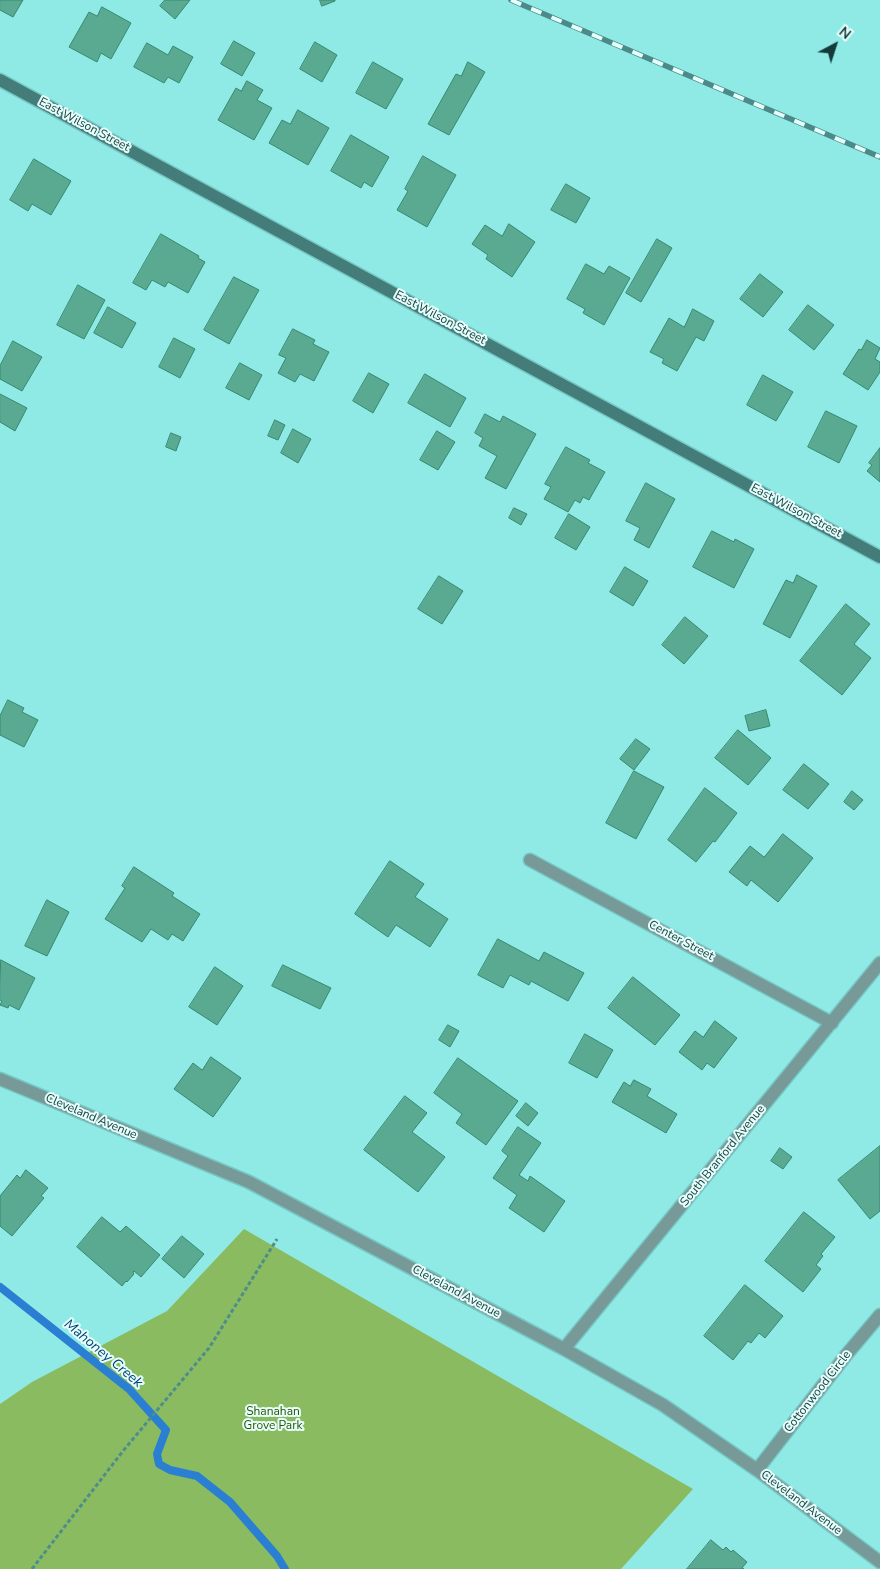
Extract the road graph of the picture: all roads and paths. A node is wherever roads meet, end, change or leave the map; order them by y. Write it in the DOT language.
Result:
graph roads {
  1 [pos="0,80"];
  2 [pos="880,557"];
  3 [pos="530,860"];
  4 [pos="880,963"];
  5 [pos="832,1023"];
  6 [pos="0,1079"];
  7 [pos="277,1240"];
  8 [pos="880,1315"];
  9 [pos="564,1349"];
  10 [pos="757,1470"];
  11 [pos="880,1562"];
  12 [pos="32,1569"];
  1 -- 2 [label="street, East Wilson Street"];
  3 -- 5 [label="street, Center Street"];
  4 -- 5 [label="street, South Branford Avenue"];
  5 -- 9 [label="street, South Branford Avenue"];
  6 -- 9 [label="street, Cleveland Avenue"];
  7 -- 12 [label="path"];
  8 -- 10 [label="street, Cottonwood Circle"];
  9 -- 10 [label="street, Cleveland Avenue"];
  10 -- 11 [label="street, Cleveland Avenue"];
}
